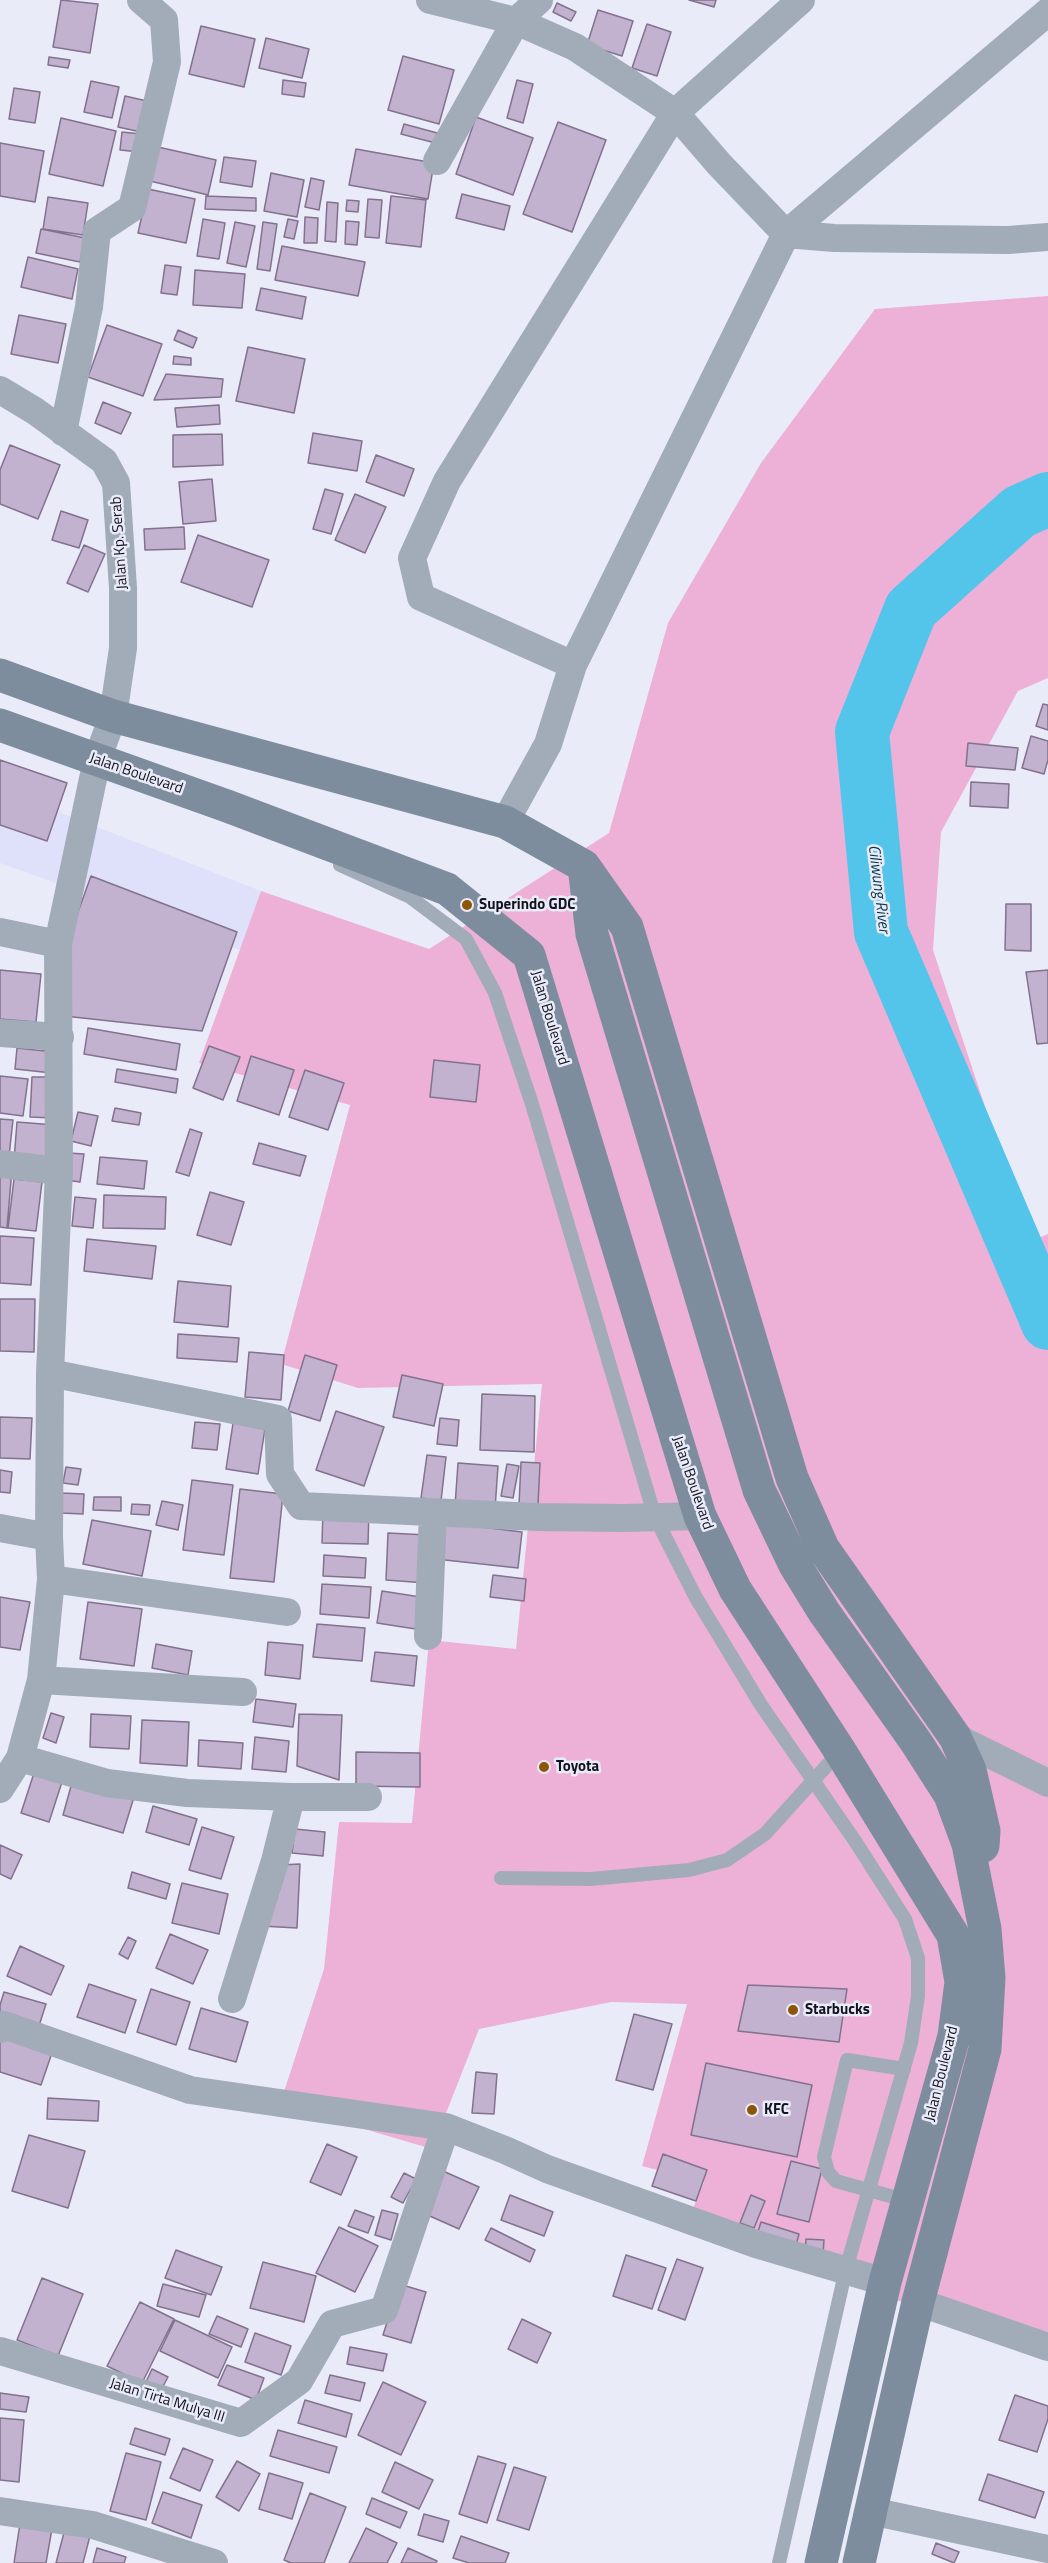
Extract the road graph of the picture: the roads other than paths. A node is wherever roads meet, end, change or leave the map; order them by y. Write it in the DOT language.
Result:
graph roads {
  1 [pos="141,0"];
  2 [pos="430,0"];
  3 [pos="539,0"];
  4 [pos="801,0"];
  5 [pos="1048,12"];
  6 [pos="516,21"];
  7 [pos="675,113"];
  8 [pos="437,161"];
  9 [pos="786,234"];
  10 [pos="1048,237"];
  11 [pos="0,390"];
  12 [pos="63,432"];
  13 [pos="573,665"];
  14 [pos="0,675"];
  15 [pos="113,716"];
  16 [pos="0,725"];
  17 [pos="98,760"];
  18 [pos="227,806"];
  19 [pos="505,822"];
  20 [pos="584,866"];
  21 [pos="0,932"];
  22 [pos="58,944"];
  23 [pos="0,1033"];
  24 [pos="60,1037"];
  25 [pos="0,1164"];
  26 [pos="59,1171"];
  27 [pos="50,1374"];
  28 [pos="433,1513"];
  29 [pos="700,1516"];
  30 [pos="655,1517"];
  31 [pos="0,1528"];
  32 [pos="49,1537"];
  33 [pos="51,1579"];
  34 [pos="287,1612"];
  35 [pos="428,1636"];
  36 [pos="41,1680"];
  37 [pos="243,1692"];
  38 [pos="955,1737"];
  39 [pos="840,1751"];
  40 [pos="20,1758"];
  41 [pos="813,1780"];
  42 [pos="1048,1783"];
  43 [pos="0,1789"];
  44 [pos="291,1797"];
  45 [pos="368,1797"];
  46 [pos="501,1878"];
  47 [pos="983,1915"];
  48 [pos="953,1935"];
  49 [pos="232,1999"];
  50 [pos="0,2029"];
  51 [pos="904,2069"];
  52 [pos="446,2127"];
  53 [pos="868,2191"];
  54 [pos="908,2201"];
  55 [pos="846,2269"];
  56 [pos="885,2282"];
  57 [pos="918,2302"];
  58 [pos="1048,2347"];
  59 [pos="0,2351"];
  60 [pos="0,2511"];
  61 [pos="871,2511"];
  62 [pos="1048,2549"];
  63 [pos="214,2563"];
  64 [pos="779,2563"];
  65 [pos="821,2563"];
  66 [pos="859,2563"];
  1 -- 12 [label="street"];
  2 -- 6 [label="street"];
  3 -- 6 [label="street"];
  4 -- 7 [label="street"];
  5 -- 9 [label="street"];
  6 -- 7 [label="street"];
  6 -- 8 [label="street"];
  7 -- 9 [label="street"];
  7 -- 13 [label="street"];
  9 -- 10 [label="street"];
  9 -- 13 [label="street"];
  11 -- 12 [label="street, Jalan Kp. Serab"];
  12 -- 15 [label="street, Jalan Kp. Serab"];
  13 -- 19 [label="street"];
  14 -- 15 [label="main road"];
  15 -- 17 [label="street, Jalan Kp. Serab"];
  15 -- 19 [label="main road"];
  16 -- 17 [label="main road, Jalan Boulevard"];
  17 -- 18 [label="main road, Jalan Boulevard"];
  17 -- 22 [label="street, Jalan Kp. Serab"];
  18 -- 29 [label="main road, Jalan Boulevard"];
  18 -- 30 [label="lane"];
  19 -- 20 [label="main road"];
  20 -- 38 [label="main road"];
  20 -- 47 [label="main road"];
  21 -- 22 [label="street"];
  22 -- 24 [label="street, Jalan Kp. Serab"];
  23 -- 24 [label="street"];
  24 -- 26 [label="street, Jalan Kp. Serab"];
  25 -- 26 [label="street"];
  26 -- 27 [label="street, Jalan Kp. Serab"];
  27 -- 28 [label="street"];
  27 -- 32 [label="street, Jalan Kp. Serab"];
  28 -- 30 [label="street"];
  28 -- 35 [label="street"];
  29 -- 30 [label="street"];
  29 -- 39 [label="main road, Jalan Boulevard"];
  30 -- 41 [label="lane"];
  31 -- 32 [label="street"];
  32 -- 33 [label="street, Jalan Kp. Serab"];
  33 -- 34 [label="street"];
  33 -- 36 [label="street, Jalan Kp. Serab"];
  36 -- 37 [label="street"];
  36 -- 40 [label="street, Jalan Kp. Serab"];
  38 -- 42 [label="street"];
  38 -- 47 [label="main road"];
  39 -- 41 [label="lane"];
  39 -- 48 [label="main road, Jalan Boulevard"];
  40 -- 43 [label="street, Jalan Kp. Serab"];
  40 -- 44 [label="street"];
  41 -- 46 [label="lane"];
  41 -- 51 [label="lane"];
  44 -- 45 [label="street"];
  44 -- 49 [label="street"];
  47 -- 48 [label="main road"];
  47 -- 57 [label="main road"];
  48 -- 54 [label="main road, Jalan Boulevard"];
  50 -- 52 [label="street"];
  51 -- 53 [label="lane"];
  51 -- 53 [label="lane"];
  52 -- 55 [label="street"];
  52 -- 59 [label="street, Jalan Tirta Mulya III"];
  53 -- 54 [label="lane"];
  53 -- 55 [label="lane"];
  54 -- 56 [label="main road, Jalan Boulevard"];
  55 -- 56 [label="street"];
  55 -- 64 [label="lane"];
  56 -- 65 [label="main road, Jalan Boulevard"];
  57 -- 58 [label="street"];
  57 -- 61 [label="main road"];
  60 -- 63 [label="street"];
  61 -- 62 [label="street"];
  61 -- 66 [label="main road"];
}
